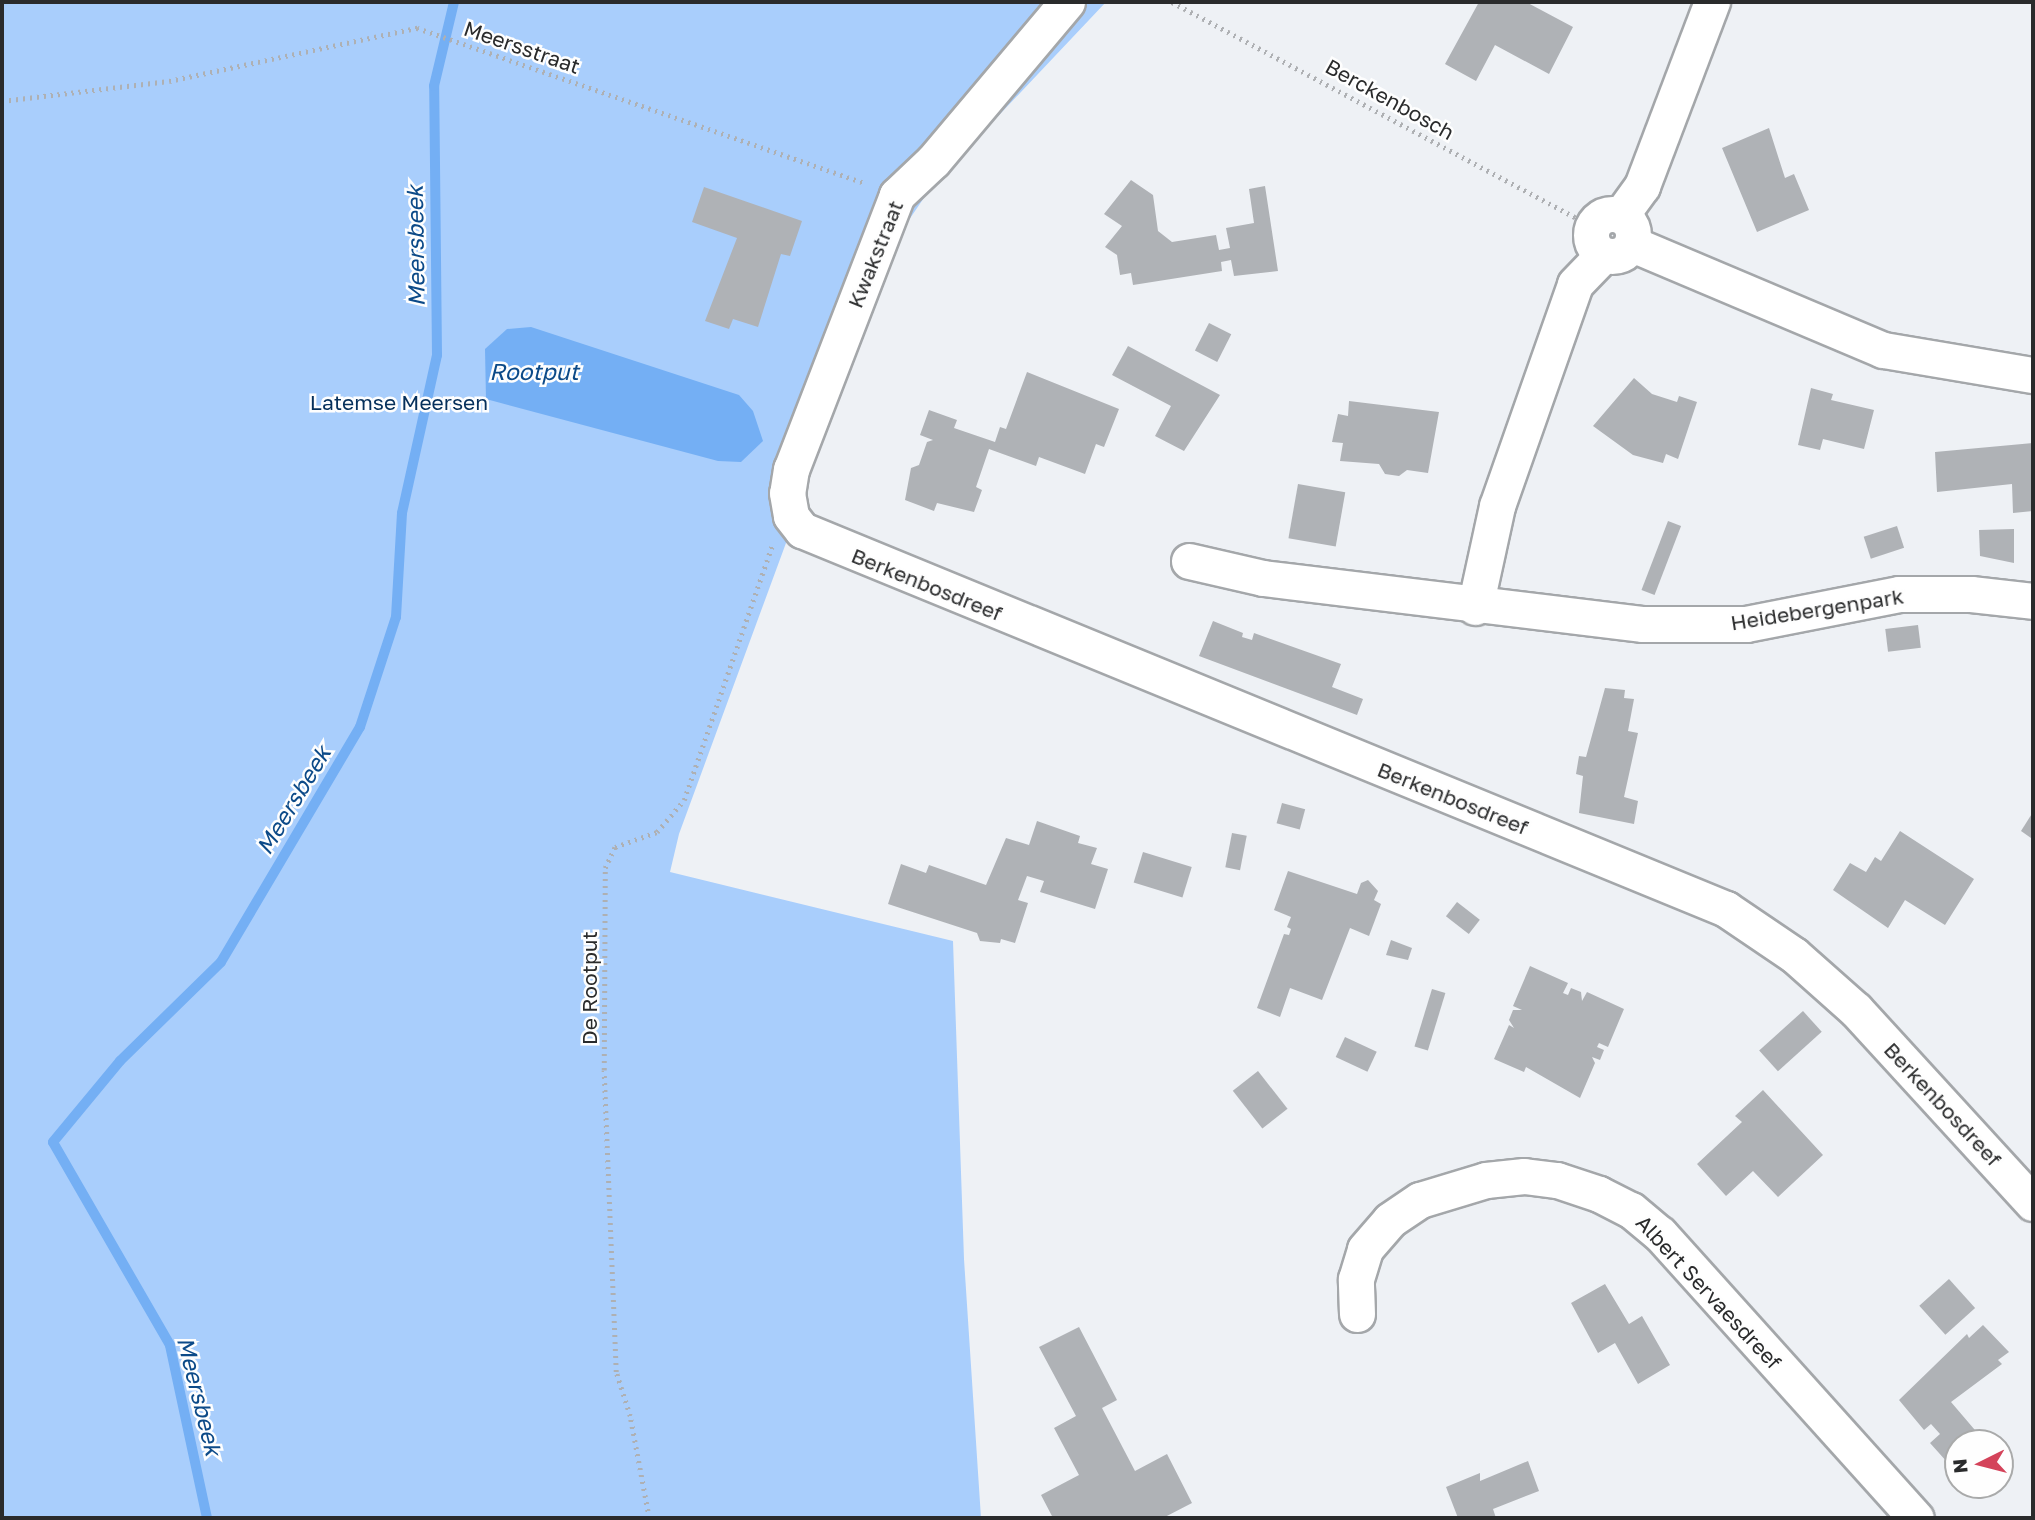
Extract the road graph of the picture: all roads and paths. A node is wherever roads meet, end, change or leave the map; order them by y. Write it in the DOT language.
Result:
graph roads {
  1 [pos="1067,2"];
  2 [pos="1172,2"];
  3 [pos="1712,2"];
  4 [pos="2,101"];
  5 [pos="897,195"];
  6 [pos="1612,235"];
  7 [pos="2033,375"];
  8 [pos="791,516"];
  9 [pos="1189,561"];
  10 [pos="2033,601"];
  11 [pos="1475,607"];
  12 [pos="2033,1203"];
  13 [pos="1357,1314"];
  14 [pos="649,1518"];
  15 [pos="1916,1518"];
  1 -- 5 [label="street, Kwakstraat"];
  2 -- 6 [label="path, Berckenbosch"];
  3 -- 6 [label="street"];
  4 -- 5 [label="path, Meersstraat"];
  5 -- 8 [label="street, Kwakstraat"];
  6 -- 7 [label="street"];
  6 -- 11 [label="street"];
  8 -- 12 [label="street, Berkenbosdreef"];
  8 -- 14 [label="path, De Rootput"];
  9 -- 11 [label="street, Heidebergenpark"];
  10 -- 11 [label="street, Heidebergenpark"];
  13 -- 15 [label="street, Albert Servaesdreef"];
}
